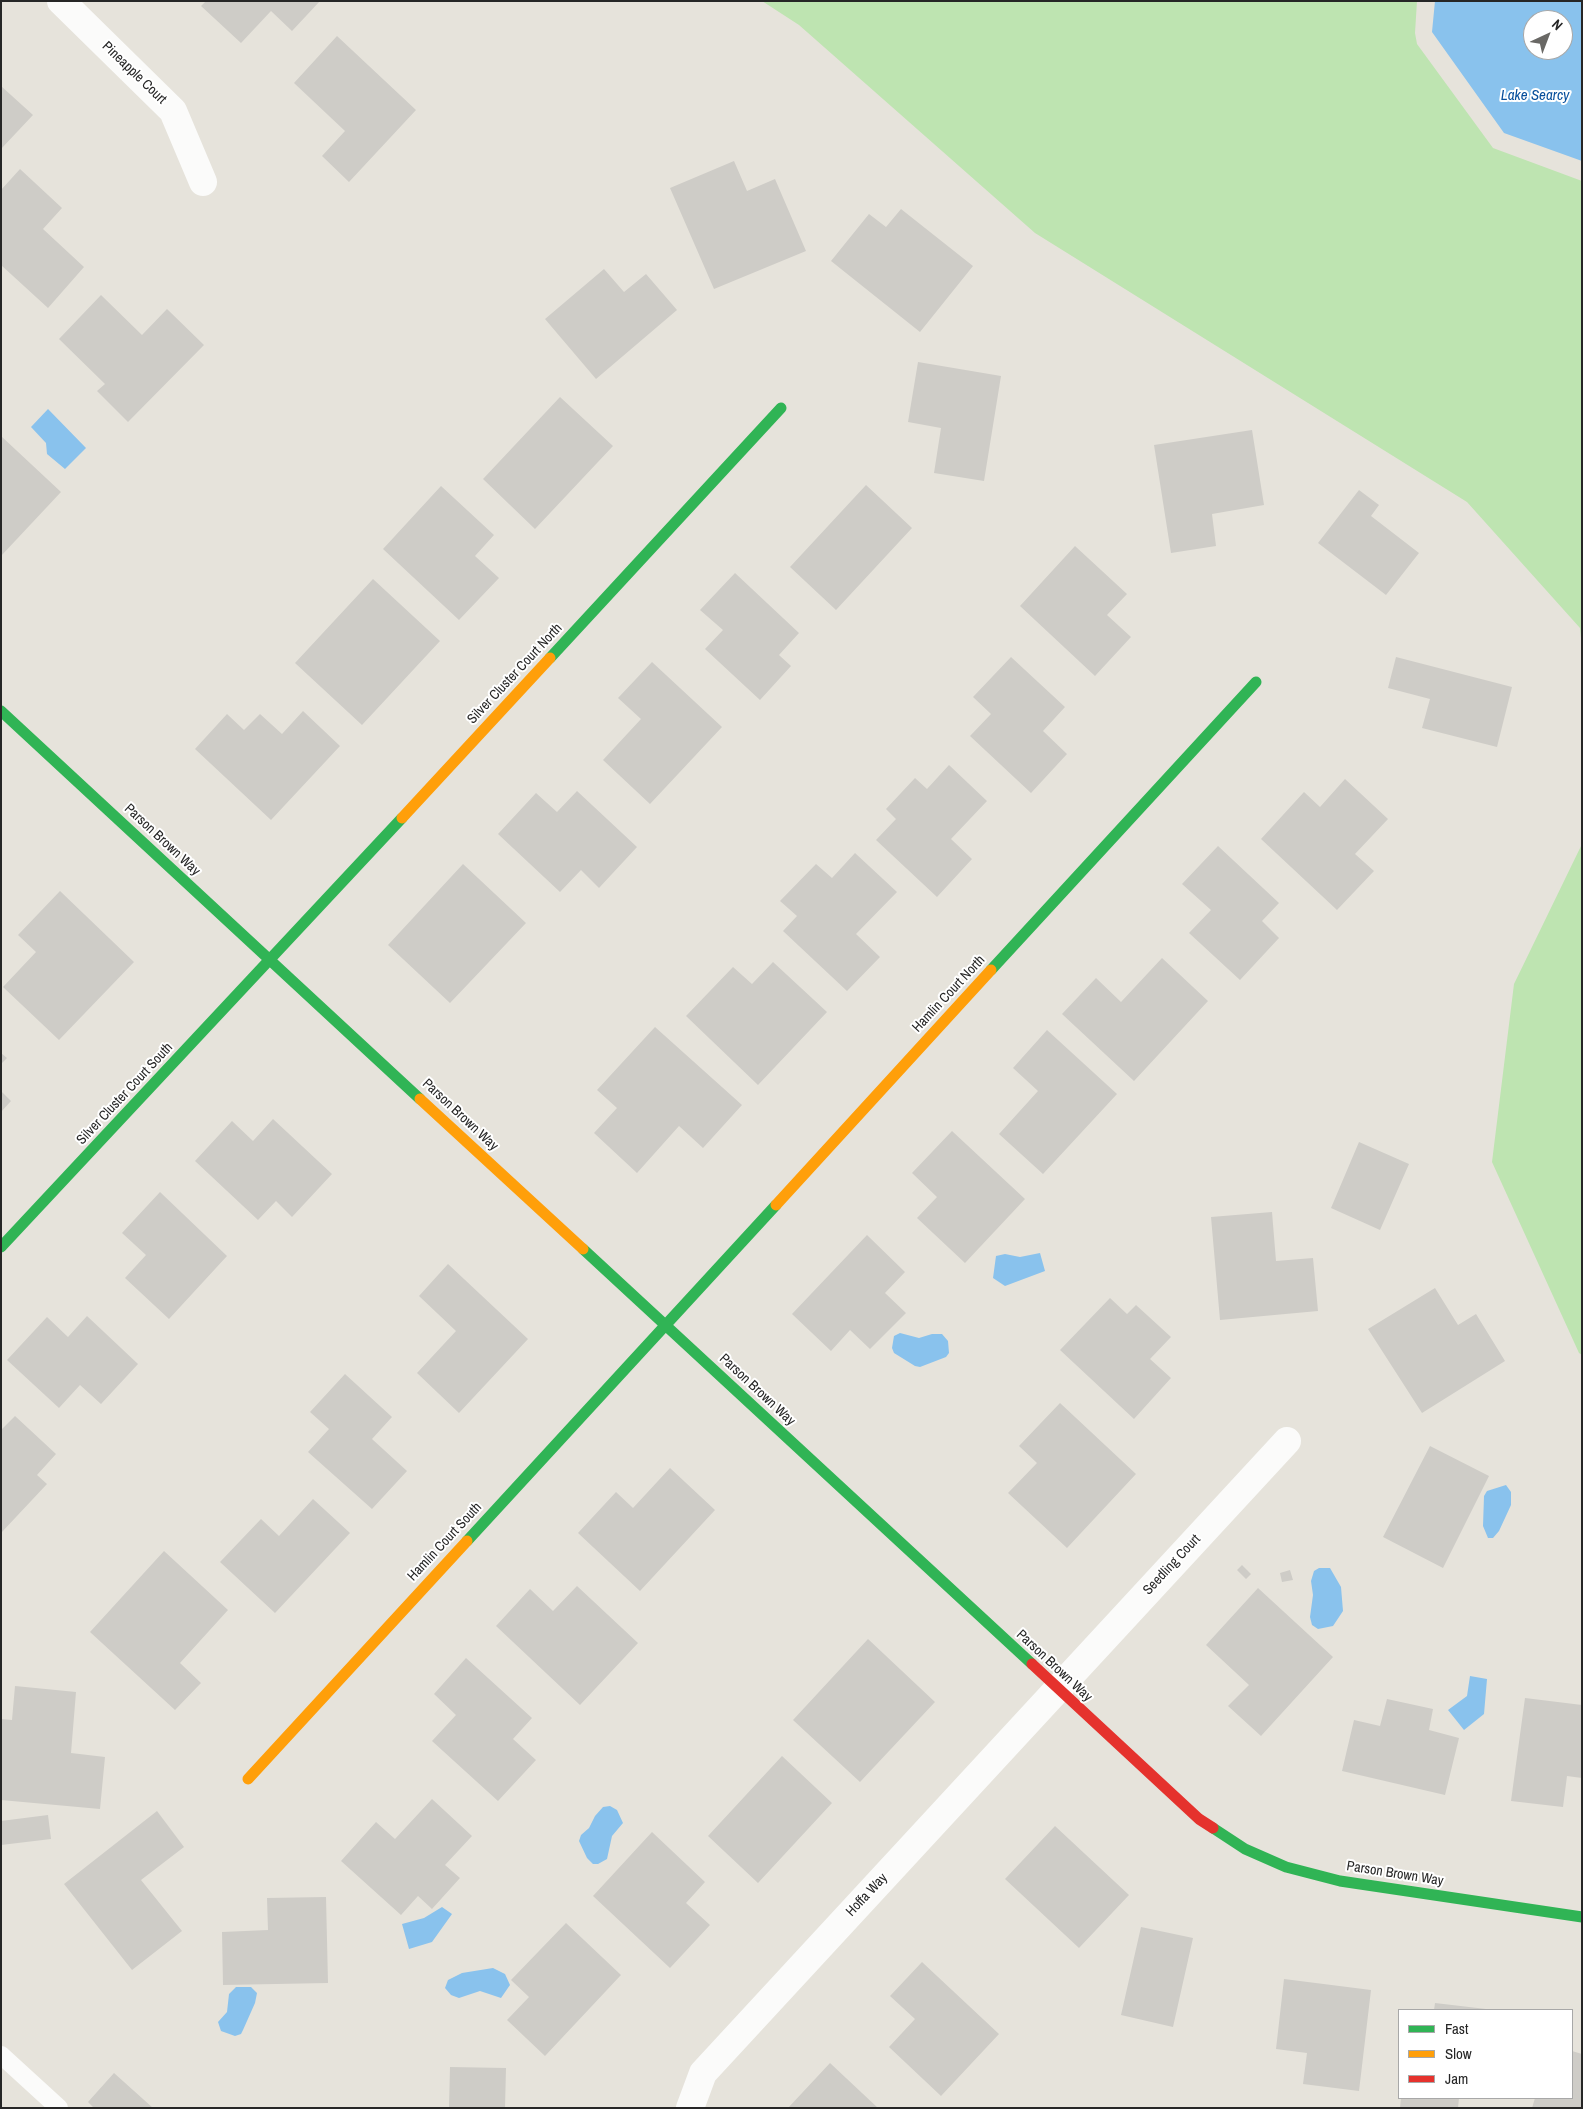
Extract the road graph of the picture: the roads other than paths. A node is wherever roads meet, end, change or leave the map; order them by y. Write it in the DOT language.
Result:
graph roads {
  1 [pos="61,1"];
  2 [pos="203,182"];
  3 [pos="781,408"];
  4 [pos="1256,682"];
  5 [pos="1,711"];
  6 [pos="271,961"];
  7 [pos="1,1247"];
  8 [pos="665,1325"];
  9 [pos="1287,1441"];
  10 [pos="1057,1689"];
  11 [pos="248,1779"];
  12 [pos="1582,1917"];
  13 [pos="1,2055"];
  14 [pos="58,2108"];
  15 [pos="690,2108"];
  1 -- 2 [label="street, Pineapple Court"];
  3 -- 6 [label="street, Silver Cluster Court North"];
  4 -- 8 [label="street, Hamlin Court North"];
  5 -- 6 [label="street, Parson Brown Way"];
  6 -- 7 [label="street, Silver Cluster Court South"];
  6 -- 8 [label="street, Parson Brown Way"];
  8 -- 10 [label="street, Parson Brown Way"];
  8 -- 11 [label="street, Hamlin Court South"];
  9 -- 10 [label="street, Seedling Court"];
  10 -- 12 [label="street, Parson Brown Way"];
  10 -- 15 [label="street, Hoffa Way"];
  13 -- 14 [label="lane"];
}
